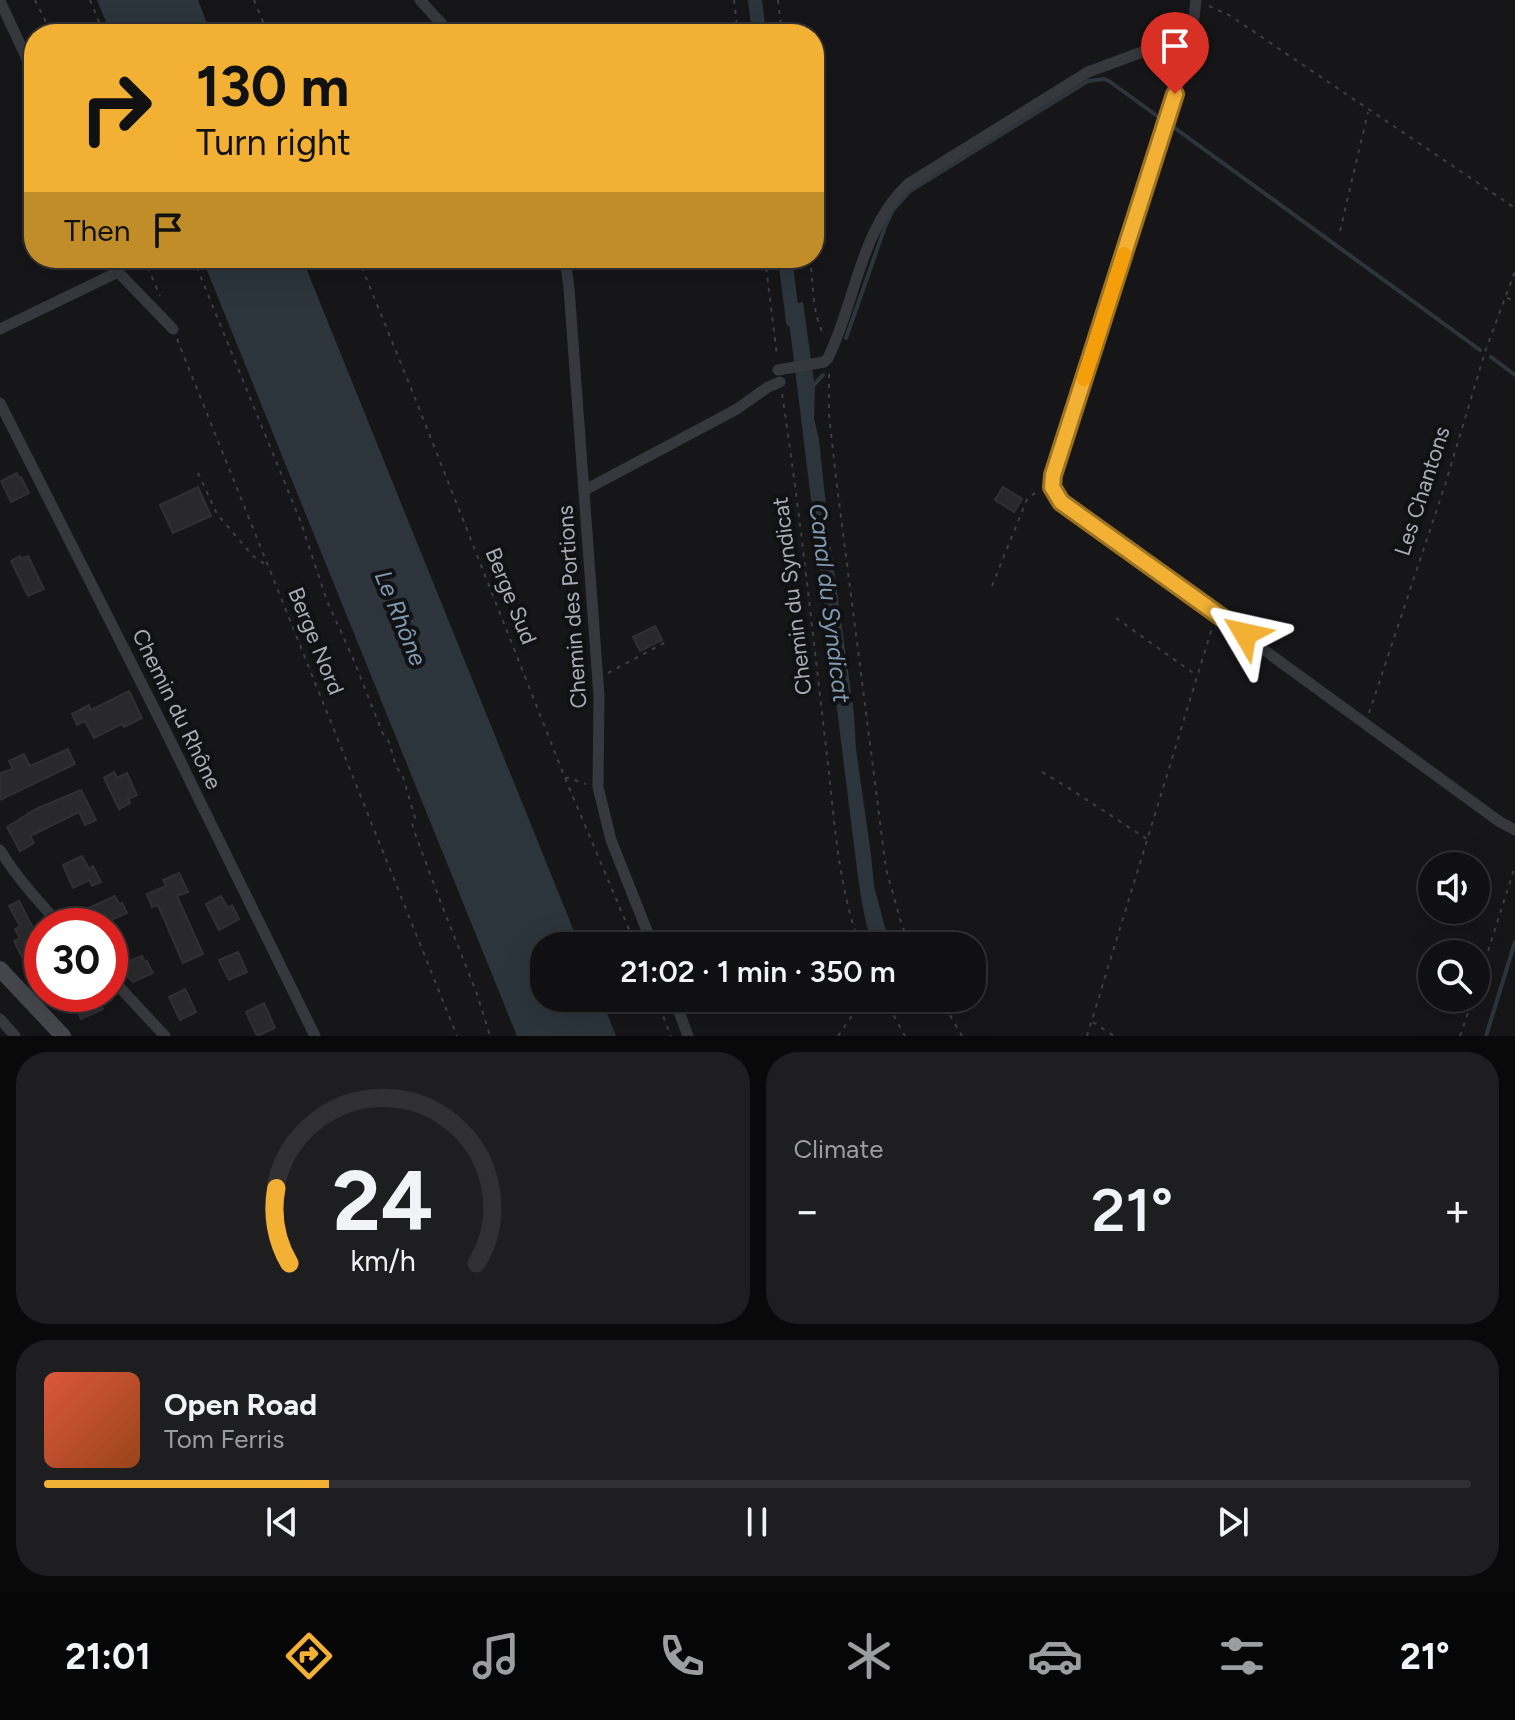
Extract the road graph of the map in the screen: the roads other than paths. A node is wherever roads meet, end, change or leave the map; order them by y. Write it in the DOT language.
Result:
graph roads {
  1 [pos="420,0"];
  2 [pos="0,1"];
  3 [pos="1196,1"];
  4 [pos="442,24"];
  5 [pos="1192,39"];
  6 [pos="24,53"];
  7 [pos="116,268"];
  8 [pos="566,268"];
  9 [pos="118,272"];
  10 [pos="0,329"];
  11 [pos="173,329"];
  12 [pos="0,403"];
  13 [pos="585,490"];
  14 [pos="1515,830"];
  15 [pos="0,850"];
  16 [pos="45,908"];
  17 [pos="647,932"];
  18 [pos="0,969"];
  19 [pos="128,996"];
  20 [pos="679,1012"];
  21 [pos="0,1019"];
  22 [pos="15,1036"];
  23 [pos="63,1036"];
  24 [pos="165,1036"];
  25 [pos="315,1036"];
  26 [pos="688,1036"];
  1 -- 4 [label="street"];
  2 -- 6 [label="street"];
  3 -- 5 [label="street"];
  5 -- 13 [label="street"];
  5 -- 14 [label="street"];
  7 -- 9 [label="street"];
  8 -- 13 [label="street, Chemin des Portions"];
  9 -- 10 [label="street"];
  9 -- 11 [label="street"];
  12 -- 25 [label="street, Chemin du Rhône"];
  13 -- 17 [label="street, Chemin des Portions"];
  15 -- 16 [label="street"];
  18 -- 23 [label="main road"];
  19 -- 24 [label="street"];
  20 -- 26 [label="street"];
  21 -- 22 [label="street"];
}
